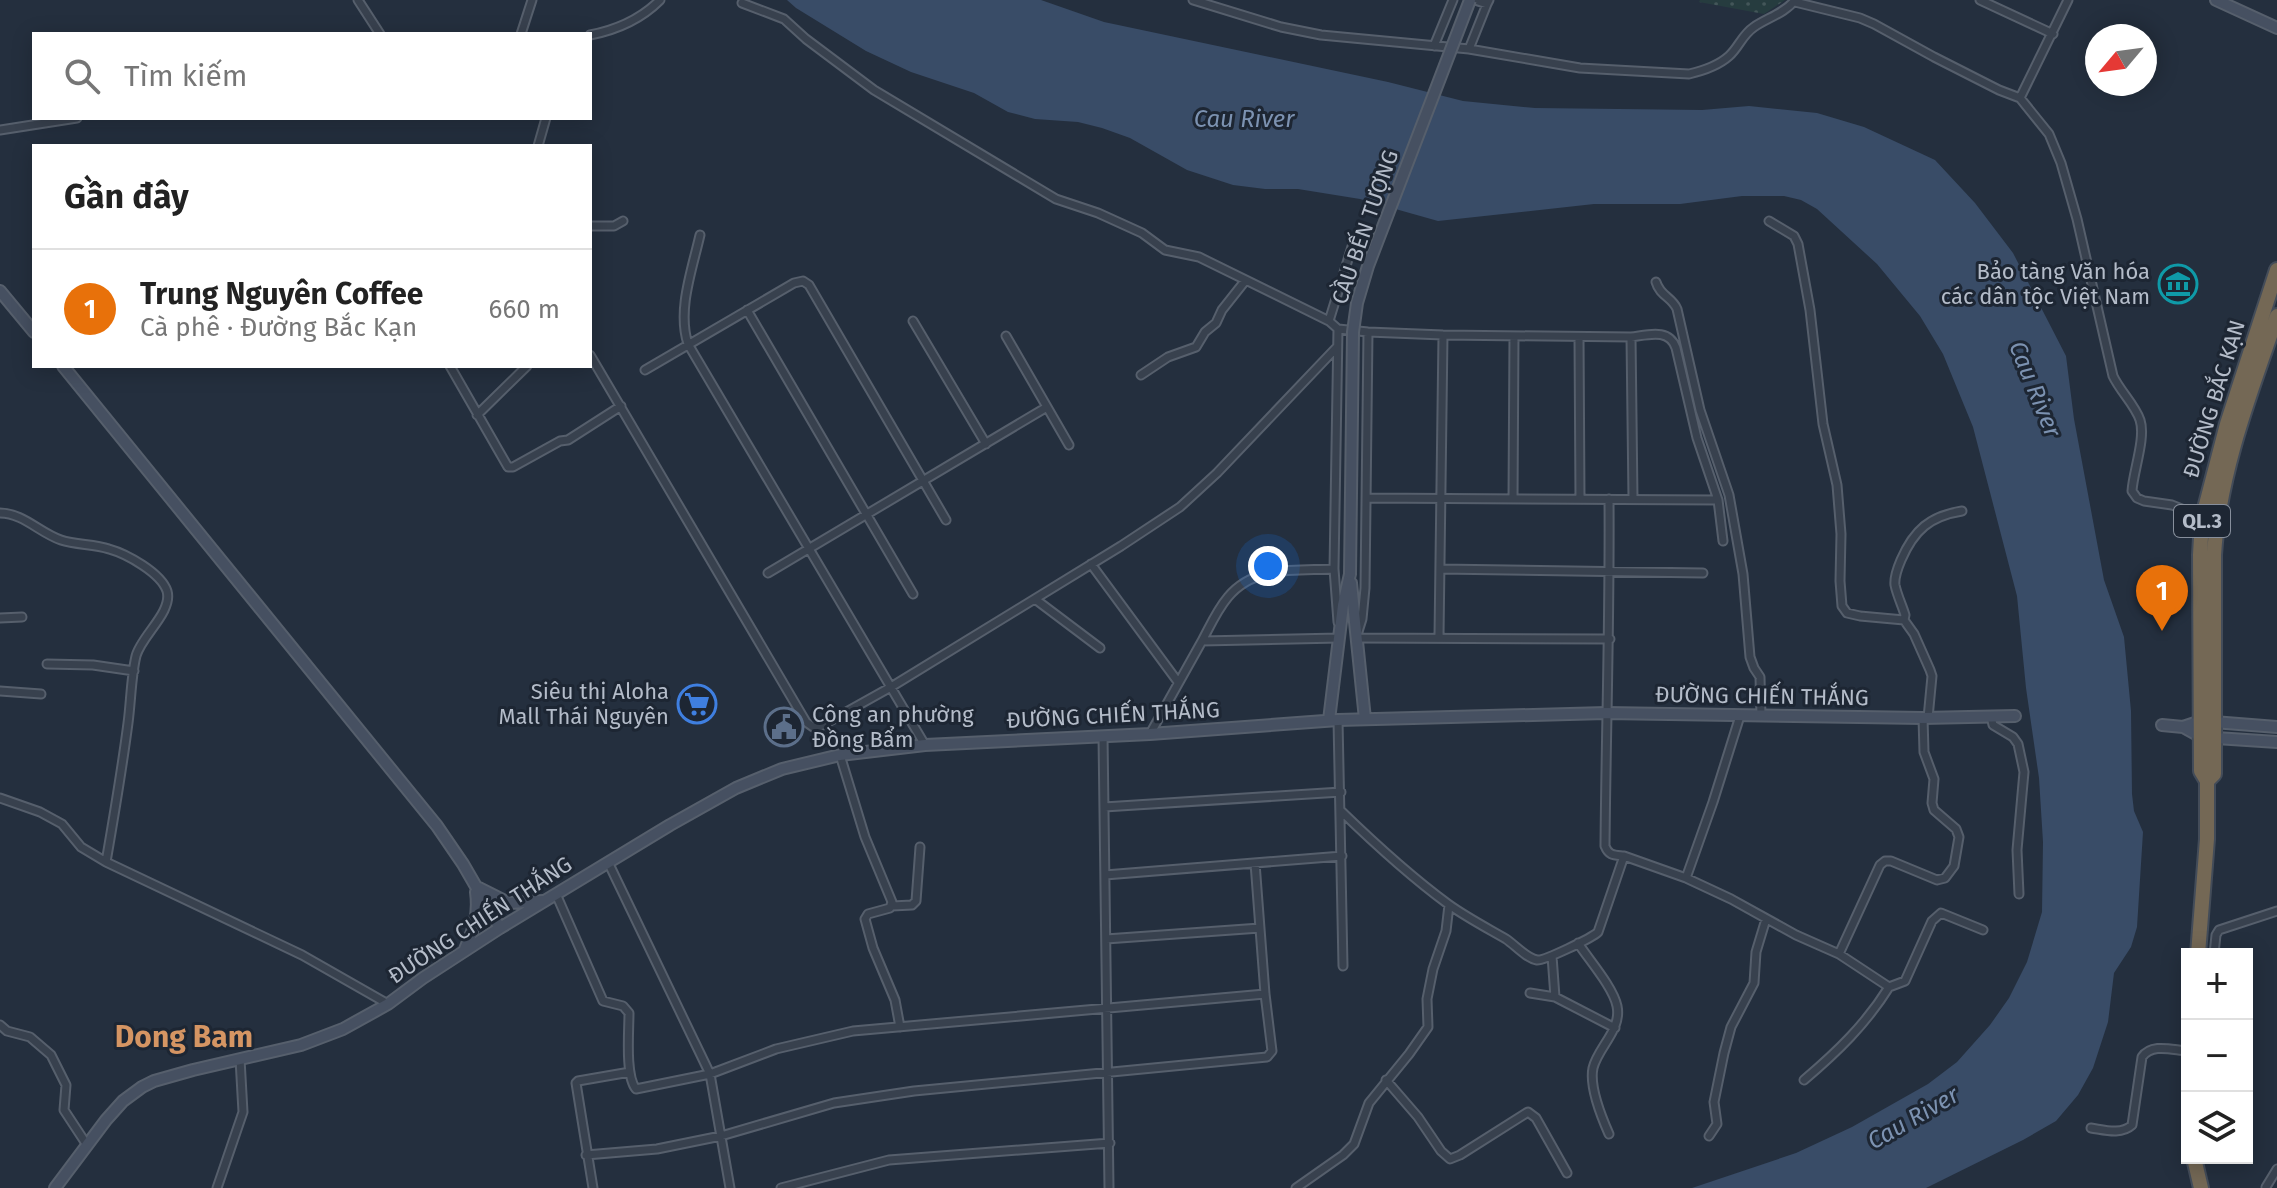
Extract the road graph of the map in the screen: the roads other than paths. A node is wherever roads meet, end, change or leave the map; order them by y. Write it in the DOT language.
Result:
graph roads {
  1 [pos="358,0"];
  2 [pos="532,0"];
  3 [pos="660,0"];
  4 [pos="1193,0"];
  5 [pos="1453,0"];
  6 [pos="1472,0"];
  7 [pos="1980,0"];
  8 [pos="2068,0"];
  9 [pos="2216,0"];
  10 [pos="1795,1"];
  11 [pos="1488,2"];
  12 [pos="742,3"];
  13 [pos="2277,28"];
  14 [pos="379,32"];
  15 [pos="522,32"];
  16 [pos="2053,34"];
  17 [pos="592,35"];
  18 [pos="1434,46"];
  19 [pos="1469,49"];
  20 [pos="2020,98"];
  21 [pos="64,120"];
  22 [pos="545,120"];
  23 [pos="0,130"];
  24 [pos="539,144"];
  25 [pos="623,221"];
  26 [pos="1769,221"];
  27 [pos="592,226"];
  28 [pos="700,235"];
  29 [pos="1354,240"];
  30 [pos="2277,270"];
  31 [pos="1245,281"];
  32 [pos="1656,282"];
  33 [pos="0,291"];
  34 [pos="747,310"];
  35 [pos="2277,316"];
  36 [pos="913,321"];
  37 [pos="1329,321"];
  38 [pos="1338,329"];
  39 [pos="32,330"];
  40 [pos="1368,332"];
  41 [pos="1443,335"];
  42 [pos="1006,336"];
  43 [pos="1514,336"];
  44 [pos="1579,337"];
  45 [pos="1631,337"];
  46 [pos="688,344"];
  47 [pos="1337,347"];
  48 [pos="592,358"];
  49 [pos="65,368"];
  50 [pos="451,368"];
  51 [pos="525,368"];
  52 [pos="645,370"];
  53 [pos="1141,375"];
  54 [pos="621,406"];
  55 [pos="1047,407"];
  56 [pos="477,415"];
  57 [pos="986,444"];
  58 [pos="1069,445"];
  59 [pos="924,481"];
  60 [pos="1367,498"];
  61 [pos="1441,498"];
  62 [pos="1513,499"];
  63 [pos="1580,499"];
  64 [pos="1609,499"];
  65 [pos="1633,499"];
  66 [pos="1718,500"];
  67 [pos="1962,511"];
  68 [pos="0,513"];
  69 [pos="867,516"];
  70 [pos="946,520"];
  71 [pos="2209,522"];
  72 [pos="1723,541"];
  73 [pos="810,550"];
  74 [pos="1091,564"];
  75 [pos="1334,569"];
  76 [pos="1440,569"];
  77 [pos="1609,570"];
  78 [pos="768,573"];
  79 [pos="1703,573"];
  80 [pos="1350,574"];
  81 [pos="913,594"];
  82 [pos="1035,599"];
  83 [pos="22,617"];
  84 [pos="0,618"];
  85 [pos="1904,620"];
  86 [pos="1439,637"];
  87 [pos="1339,638"];
  88 [pos="1356,638"];
  89 [pos="1610,639"];
  90 [pos="1202,641"];
  91 [pos="1100,648"];
  92 [pos="47,664"];
  93 [pos="134,671"];
  94 [pos="1178,682"];
  95 [pos="891,687"];
  96 [pos="0,691"];
  97 [pos="41,694"];
  98 [pos="1606,713"];
  99 [pos="1740,716"];
  100 [pos="1761,716"];
  101 [pos="1991,716"];
  102 [pos="2015,716"];
  103 [pos="1925,718"];
  104 [pos="1365,719"];
  105 [pos="1334,720"];
  106 [pos="2208,722"];
  107 [pos="2162,725"];
  108 [pos="2183,727"];
  109 [pos="2277,727"];
  110 [pos="1150,734"];
  111 [pos="1103,736"];
  112 [pos="2208,738"];
  113 [pos="2277,742"];
  114 [pos="925,745"];
  115 [pos="840,755"];
  116 [pos="1341,792"];
  117 [pos="0,798"];
  118 [pos="1104,807"];
  119 [pos="1341,811"];
  120 [pos="920,847"];
  121 [pos="1342,856"];
  122 [pos="1624,856"];
  123 [pos="106,862"];
  124 [pos="608,862"];
  125 [pos="1255,863"];
  126 [pos="1105,875"];
  127 [pos="1686,878"];
  128 [pos="476,886"];
  129 [pos="556,894"];
  130 [pos="2019,894"];
  131 [pos="545,901"];
  132 [pos="1449,905"];
  133 [pos="892,906"];
  134 [pos="2277,911"];
  135 [pos="1766,919"];
  136 [pos="500,928"];
  137 [pos="1260,928"];
  138 [pos="1983,930"];
  139 [pos="1106,939"];
  140 [pos="1578,943"];
  141 [pos="2198,948"];
  142 [pos="2215,948"];
  143 [pos="464,951"];
  144 [pos="1839,954"];
  145 [pos="1552,956"];
  146 [pos="1343,966"];
  147 [pos="1889,987"];
  148 [pos="1530,993"];
  149 [pos="1265,994"];
  150 [pos="1555,997"];
  151 [pos="388,1004"];
  152 [pos="1107,1009"];
  153 [pos="0,1025"];
  154 [pos="900,1027"];
  155 [pos="1615,1028"];
  156 [pos="2181,1050"];
  157 [pos="240,1059"];
  158 [pos="630,1072"];
  159 [pos="1109,1073"];
  160 [pos="710,1074"];
  161 [pos="1386,1080"];
  162 [pos="1804,1080"];
  163 [pos="2091,1128"];
  164 [pos="1609,1134"];
  165 [pos="721,1136"];
  166 [pos="1709,1136"];
  167 [pos="1110,1143"];
  168 [pos="87,1145"];
  169 [pos="586,1155"];
  170 [pos="2195,1164"];
  171 [pos="2277,1169"];
  172 [pos="1567,1173"];
  173 [pos="2266,1187"];
  174 [pos="55,1188"];
  175 [pos="217,1188"];
  176 [pos="593,1188"];
  177 [pos="730,1188"];
  178 [pos="781,1188"];
  179 [pos="1109,1188"];
  180 [pos="1296,1188"];
  181 [pos="2201,1188"];
  1 -- 14 [label="street"];
  2 -- 15 [label="street"];
  3 -- 17 [label="street"];
  4 -- 18 [label="street"];
  5 -- 18 [label="street"];
  6 -- 11 [label="street"];
  6 -- 80 [label="main road, CẦU BẾN TƯỢNG, bridge"];
  7 -- 16 [label="street"];
  8 -- 16 [label="street"];
  9 -- 13 [label="main road"];
  10 -- 19 [label="street"];
  10 -- 20 [label="street"];
  11 -- 19 [label="street"];
  12 -- 31 [label="street"];
  16 -- 20 [label="street"];
  18 -- 19 [label="street"];
  20 -- 71 [label="street"];
  21 -- 23 [label="street"];
  22 -- 24 [label="street"];
  25 -- 27 [label="street"];
  26 -- 85 [label="street"];
  28 -- 46 [label="street"];
  29 -- 37 [label="street"];
  30 -- 71 [label="highway, ĐƯỜNG BẮC KẠN / QL.3"];
  31 -- 37 [label="street"];
  31 -- 53 [label="street"];
  32 -- 100 [label="street"];
  33 -- 39 [label="main road"];
  34 -- 46 [label="street"];
  34 -- 59 [label="street"];
  34 -- 69 [label="street"];
  35 -- 71 [label="highway, ĐƯỜNG BẮC KẠN / QL.3"];
  36 -- 57 [label="street"];
  37 -- 38 [label="street"];
  38 -- 40 [label="street"];
  38 -- 47 [label="street"];
  40 -- 41 [label="street"];
  40 -- 60 [label="street"];
  41 -- 43 [label="street"];
  41 -- 61 [label="street"];
  42 -- 55 [label="street"];
  43 -- 44 [label="street"];
  43 -- 62 [label="street"];
  44 -- 45 [label="street"];
  44 -- 63 [label="street"];
  45 -- 65 [label="street"];
  45 -- 66 [label="street"];
  46 -- 52 [label="street"];
  46 -- 73 [label="street"];
  47 -- 74 [label="street"];
  47 -- 75 [label="street"];
  48 -- 54 [label="street"];
  49 -- 128 [label="main road"];
  50 -- 56 [label="street"];
  51 -- 56 [label="street"];
  54 -- 56 [label="street"];
  54 -- 95 [label="street"];
  55 -- 57 [label="street"];
  55 -- 58 [label="street"];
  57 -- 59 [label="street"];
  59 -- 69 [label="street"];
  59 -- 70 [label="street"];
  60 -- 61 [label="street"];
  60 -- 88 [label="street"];
  61 -- 62 [label="street"];
  61 -- 76 [label="street"];
  62 -- 63 [label="street"];
  63 -- 64 [label="street"];
  64 -- 65 [label="street"];
  64 -- 77 [label="street"];
  65 -- 66 [label="street"];
  66 -- 72 [label="street"];
  67 -- 85 [label="street"];
  68 -- 93 [label="street"];
  69 -- 73 [label="street"];
  69 -- 81 [label="street"];
  71 -- 106 [label="highway, ĐƯỜNG BẮC KẠN / QL.3"];
  73 -- 78 [label="street"];
  73 -- 95 [label="street"];
  74 -- 82 [label="street"];
  74 -- 94 [label="street"];
  75 -- 87 [label="street"];
  75 -- 90 [label="street"];
  76 -- 77 [label="street"];
  76 -- 86 [label="street"];
  77 -- 79 [label="street"];
  77 -- 89 [label="street"];
  80 -- 87 [label="main road"];
  80 -- 88 [label="main road"];
  82 -- 91 [label="street"];
  82 -- 95 [label="street"];
  83 -- 84 [label="street"];
  85 -- 103 [label="street"];
  86 -- 88 [label="street"];
  86 -- 89 [label="street"];
  87 -- 90 [label="street"];
  87 -- 105 [label="main road"];
  88 -- 104 [label="main road"];
  89 -- 98 [label="street"];
  90 -- 94 [label="street"];
  92 -- 93 [label="street"];
  93 -- 123 [label="street"];
  94 -- 110 [label="street"];
  95 -- 114 [label="street"];
  96 -- 97 [label="street"];
  98 -- 99 [label="main road, ĐƯỜNG CHIẾN THẮNG"];
  98 -- 104 [label="main road, ĐƯỜNG CHIẾN THẮNG"];
  98 -- 122 [label="street"];
  99 -- 100 [label="main road, ĐƯỜNG CHIẾN THẮNG"];
  99 -- 127 [label="street"];
  100 -- 103 [label="main road, ĐƯỜNG CHIẾN THẮNG"];
  101 -- 102 [label="main road, ĐƯỜNG CHIẾN THẮNG"];
  101 -- 103 [label="main road, ĐƯỜNG CHIẾN THẮNG"];
  101 -- 130 [label="street"];
  103 -- 144 [label="street"];
  104 -- 105 [label="main road, ĐƯỜNG CHIẾN THẮNG"];
  105 -- 110 [label="main road, ĐƯỜNG CHIẾN THẮNG"];
  105 -- 116 [label="street"];
  106 -- 108 [label="main road"];
  106 -- 109 [label="main road"];
  106 -- 112 [label="highway, ĐƯỜNG BẮC KẠN / QL.3"];
  107 -- 108 [label="main road"];
  108 -- 112 [label="main road"];
  110 -- 111 [label="main road, ĐƯỜNG CHIẾN THẮNG"];
  111 -- 114 [label="main road, ĐƯỜNG CHIẾN THẮNG"];
  111 -- 118 [label="street"];
  112 -- 113 [label="main road"];
  112 -- 141 [label="highway, ĐƯỜNG BẮC KẠN / QL.3"];
  114 -- 115 [label="main road, ĐƯỜNG CHIẾN THẮNG"];
  115 -- 124 [label="main road, ĐƯỜNG CHIẾN THẮNG"];
  115 -- 133 [label="street"];
  116 -- 118 [label="street"];
  116 -- 119 [label="street"];
  117 -- 123 [label="street"];
  118 -- 126 [label="street"];
  119 -- 121 [label="street"];
  119 -- 132 [label="street"];
  120 -- 133 [label="street"];
  121 -- 125 [label="street"];
  121 -- 146 [label="street"];
  122 -- 127 [label="street"];
  122 -- 140 [label="street"];
  123 -- 151 [label="street"];
  124 -- 129 [label="main road, ĐƯỜNG CHIẾN THẮNG"];
  124 -- 160 [label="street"];
  125 -- 126 [label="street"];
  125 -- 137 [label="street"];
  126 -- 139 [label="street"];
  127 -- 135 [label="street"];
  128 -- 131 [label="main road"];
  128 -- 136 [label="main road"];
  128 -- 143 [label="main road"];
  129 -- 131 [label="main road, ĐƯỜNG CHIẾN THẮNG"];
  129 -- 158 [label="street"];
  131 -- 136 [label="main road, ĐƯỜNG CHIẾN THẮNG"];
  132 -- 145 [label="street"];
  132 -- 161 [label="street"];
  133 -- 154 [label="street"];
  134 -- 142 [label="street"];
  135 -- 144 [label="street"];
  135 -- 166 [label="street"];
  136 -- 143 [label="main road, ĐƯỜNG CHIẾN THẮNG"];
  137 -- 139 [label="street"];
  137 -- 149 [label="street"];
  138 -- 147 [label="street"];
  139 -- 152 [label="street"];
  140 -- 145 [label="street"];
  140 -- 155 [label="street"];
  143 -- 151 [label="main road, ĐƯỜNG CHIẾN THẮNG"];
  144 -- 147 [label="street"];
  145 -- 150 [label="street"];
  147 -- 162 [label="street"];
  148 -- 150 [label="street"];
  149 -- 152 [label="street"];
  149 -- 159 [label="street"];
  150 -- 155 [label="street"];
  151 -- 157 [label="main road, ĐƯỜNG CHIẾN THẮNG"];
  152 -- 154 [label="street"];
  152 -- 159 [label="street"];
  153 -- 168 [label="street"];
  154 -- 160 [label="street"];
  155 -- 164 [label="street"];
  156 -- 163 [label="street"];
  157 -- 168 [label="main road, ĐƯỜNG CHIẾN THẮNG"];
  157 -- 175 [label="street"];
  158 -- 160 [label="street"];
  158 -- 169 [label="street"];
  159 -- 165 [label="street"];
  159 -- 167 [label="street"];
  160 -- 165 [label="street"];
  161 -- 172 [label="street"];
  161 -- 180 [label="street"];
  165 -- 169 [label="street"];
  165 -- 177 [label="street"];
  167 -- 178 [label="street"];
  167 -- 179 [label="street"];
  168 -- 174 [label="main road, ĐƯỜNG CHIẾN THẮNG"];
  169 -- 176 [label="street"];
  170 -- 181 [label="highway"];
  171 -- 173 [label="street"];
}
